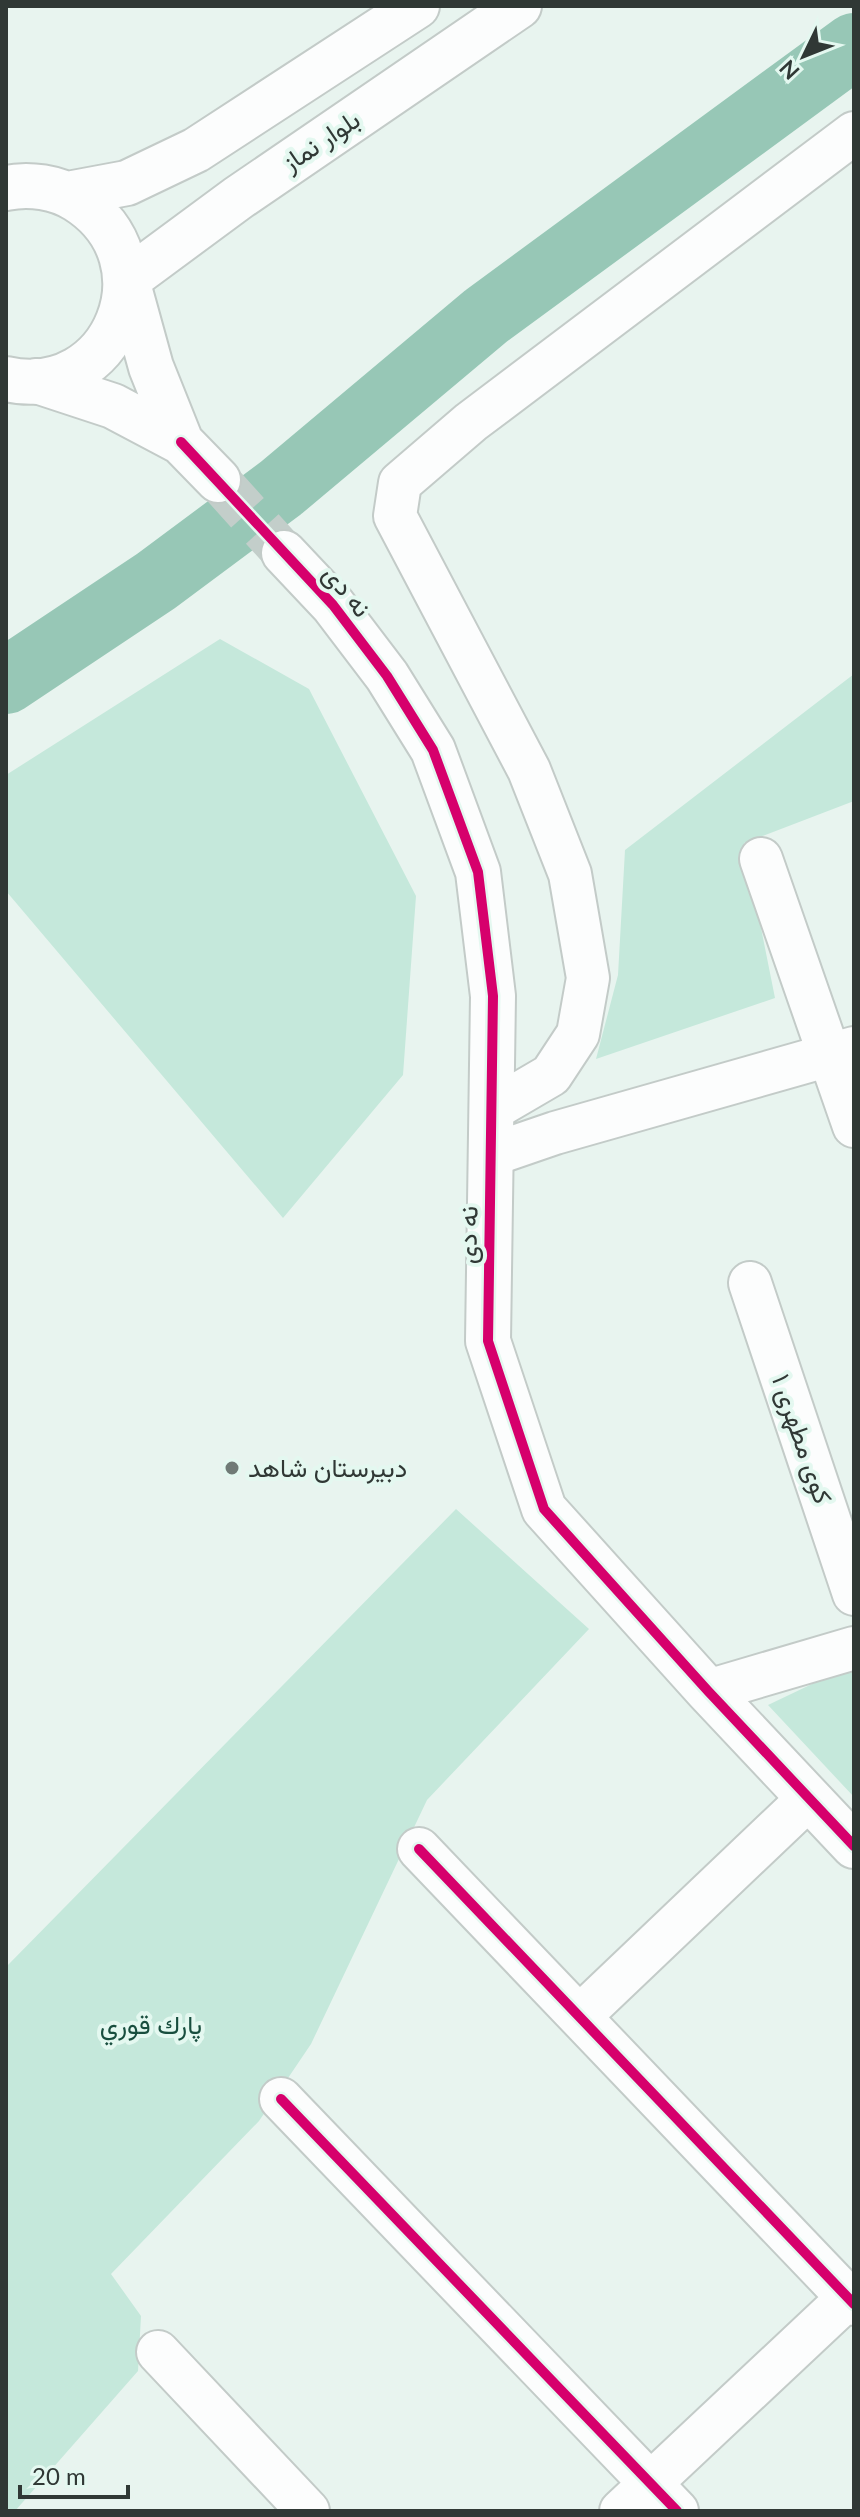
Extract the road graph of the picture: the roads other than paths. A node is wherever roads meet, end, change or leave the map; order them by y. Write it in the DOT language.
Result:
graph roads {
  1 [pos="417,6"];
  2 [pos="519,6"];
  3 [pos="854,133"];
  4 [pos="6,188"];
  5 [pos="68,194"];
  6 [pos="127,280"];
  7 [pos="22,380"];
  8 [pos="181,442"];
  9 [pos="218,480"];
  10 [pos="284,553"];
  11 [pos="761,859"];
  12 [pos="841,1052"];
  13 [pos="491,1110"];
  14 [pos="854,1126"];
  15 [pos="491,1155"];
  16 [pos="750,1283"];
  17 [pos="854,1594"];
  18 [pos="854,1648"];
  19 [pos="708,1691"];
  20 [pos="809,1798"];
  21 [pos="854,1846"];
  22 [pos="419,1849"];
  23 [pos="580,2016"];
  24 [pos="281,2099"];
  25 [pos="851,2301"];
  26 [pos="158,2352"];
  27 [pos="650,2502"];
  28 [pos="308,2511"];
  1 -- 5 [label="street"];
  2 -- 6 [label="street, بلوار نماز"];
  3 -- 13 [label="street"];
  4 -- 5 [label="street"];
  5 -- 6 [label="street"];
  6 -- 7 [label="street"];
  6 -- 8 [label="street"];
  7 -- 8 [label="street"];
  8 -- 9 [label="street"];
  10 -- 13 [label="street, نه دی"];
  11 -- 12 [label="street"];
  12 -- 14 [label="street"];
  12 -- 15 [label="street"];
  13 -- 15 [label="street, نه دی"];
  15 -- 19 [label="street, نه دی"];
  16 -- 17 [label="street, کوی مطهری ۱"];
  18 -- 19 [label="street"];
  19 -- 20 [label="street, نه دی"];
  20 -- 21 [label="street, نه دی"];
  20 -- 23 [label="street"];
  22 -- 23 [label="street"];
  23 -- 25 [label="street"];
  24 -- 27 [label="street"];
  25 -- 27 [label="street"];
  26 -- 28 [label="street"];
}
